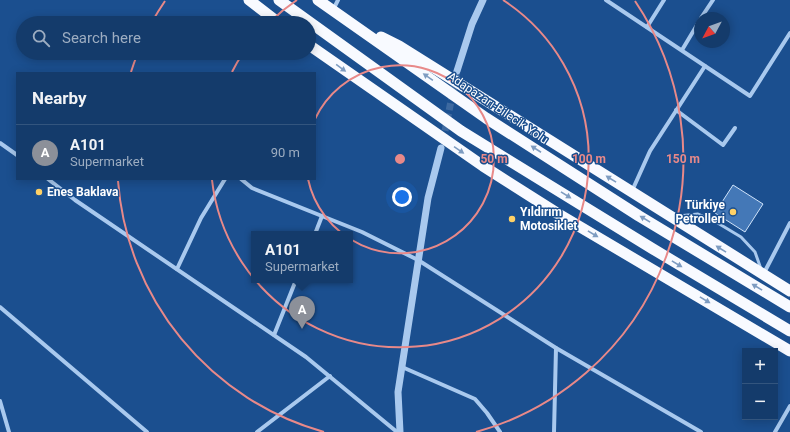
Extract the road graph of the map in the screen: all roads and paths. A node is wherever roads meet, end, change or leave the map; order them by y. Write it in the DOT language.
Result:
graph roads {
  1 [pos="249,0"];
  2 [pos="279,0"];
  3 [pos="318,0"];
  4 [pos="338,0"];
  5 [pos="482,0"];
  6 [pos="606,0"];
  7 [pos="664,0"];
  8 [pos="712,0"];
  9 [pos="333,10"];
  10 [pos="705,12"];
  11 [pos="269,16"];
  12 [pos="301,16"];
  13 [pos="316,26"];
  14 [pos="355,26"];
  15 [pos="647,27"];
  16 [pos="694,30"];
  17 [pos="790,33"];
  18 [pos="786,40"];
  19 [pos="790,43"];
  20 [pos="316,50"];
  21 [pos="682,50"];
  22 [pos="705,66"];
  23 [pos="458,71"];
  24 [pos="676,110"];
  25 [pos="736,128"];
  26 [pos="0,142"];
  27 [pos="441,148"];
  28 [pos="16,154"];
  29 [pos="49,180"];
  30 [pos="224,180"];
  31 [pos="242,180"];
  32 [pos="631,192"];
  33 [pos="322,216"];
  34 [pos="670,216"];
  35 [pos="790,223"];
  36 [pos="316,231"];
  37 [pos="418,260"];
  38 [pos="177,269"];
  39 [pos="762,275"];
  40 [pos="295,283"];
  41 [pos="790,291"];
  42 [pos="0,307"];
  43 [pos="790,307"];
  44 [pos="790,331"];
  45 [pos="274,335"];
  46 [pos="556,348"];
  47 [pos="790,350"];
  48 [pos="402,367"];
  49 [pos="330,376"];
  50 [pos="0,401"];
  51 [pos="790,406"];
  52 [pos="9,432"];
  53 [pos="147,432"];
  54 [pos="257,432"];
  55 [pos="397,432"];
  56 [pos="400,432"];
  57 [pos="500,432"];
  58 [pos="554,432"];
  59 [pos="702,432"];
  60 [pos="775,432"];
  1 -- 11 [label="highway"];
  2 -- 12 [label="highway, one-way"];
  3 -- 9 [label="highway, Adapazarı-Bilecik Yolu"];
  4 -- 9 [label="street"];
  5 -- 23 [label="street"];
  6 -- 15 [label="street"];
  7 -- 15 [label="street"];
  8 -- 10 [label="street"];
  9 -- 14 [label="highway, Adapazarı-Bilecik Yolu"];
  13 -- 44 [label="highway, one-way"];
  32 -- 14 [label="highway, one-way"];
  43 -- 14 [label="highway, Adapazarı-Bilecik Yolu, one-way"];
  15 -- 21 [label="street"];
  16 -- 21 [label="street"];
  17 -- 18 [label="street"];
  18 -- 19 [label="street"];
  18 -- 22 [label="street"];
  20 -- 47 [label="highway, one-way"];
  21 -- 22 [label="street"];
  22 -- 24 [label="street"];
  24 -- 25 [label="street"];
  24 -- 32 [label="street"];
  26 -- 28 [label="street"];
  27 -- 37 [label="street"];
  29 -- 38 [label="street"];
  30 -- 38 [label="street"];
  31 -- 33 [label="street"];
  32 -- 34 [label="highway"];
  33 -- 36 [label="street"];
  33 -- 37 [label="street"];
  39 -- 34 [label="highway, one-way"];
  34 -- 39 [label="lane"];
  35 -- 39 [label="street"];
  37 -- 46 [label="street"];
  37 -- 48 [label="street"];
  38 -- 45 [label="street"];
  39 -- 41 [label="highway"];
  40 -- 45 [label="street"];
  42 -- 53 [label="street"];
  45 -- 49 [label="street"];
  46 -- 58 [label="street"];
  46 -- 59 [label="street"];
  48 -- 56 [label="street"];
  48 -- 57 [label="street"];
  49 -- 54 [label="street"];
  49 -- 55 [label="street"];
  50 -- 52 [label="street"];
  51 -- 60 [label="street"];
}
